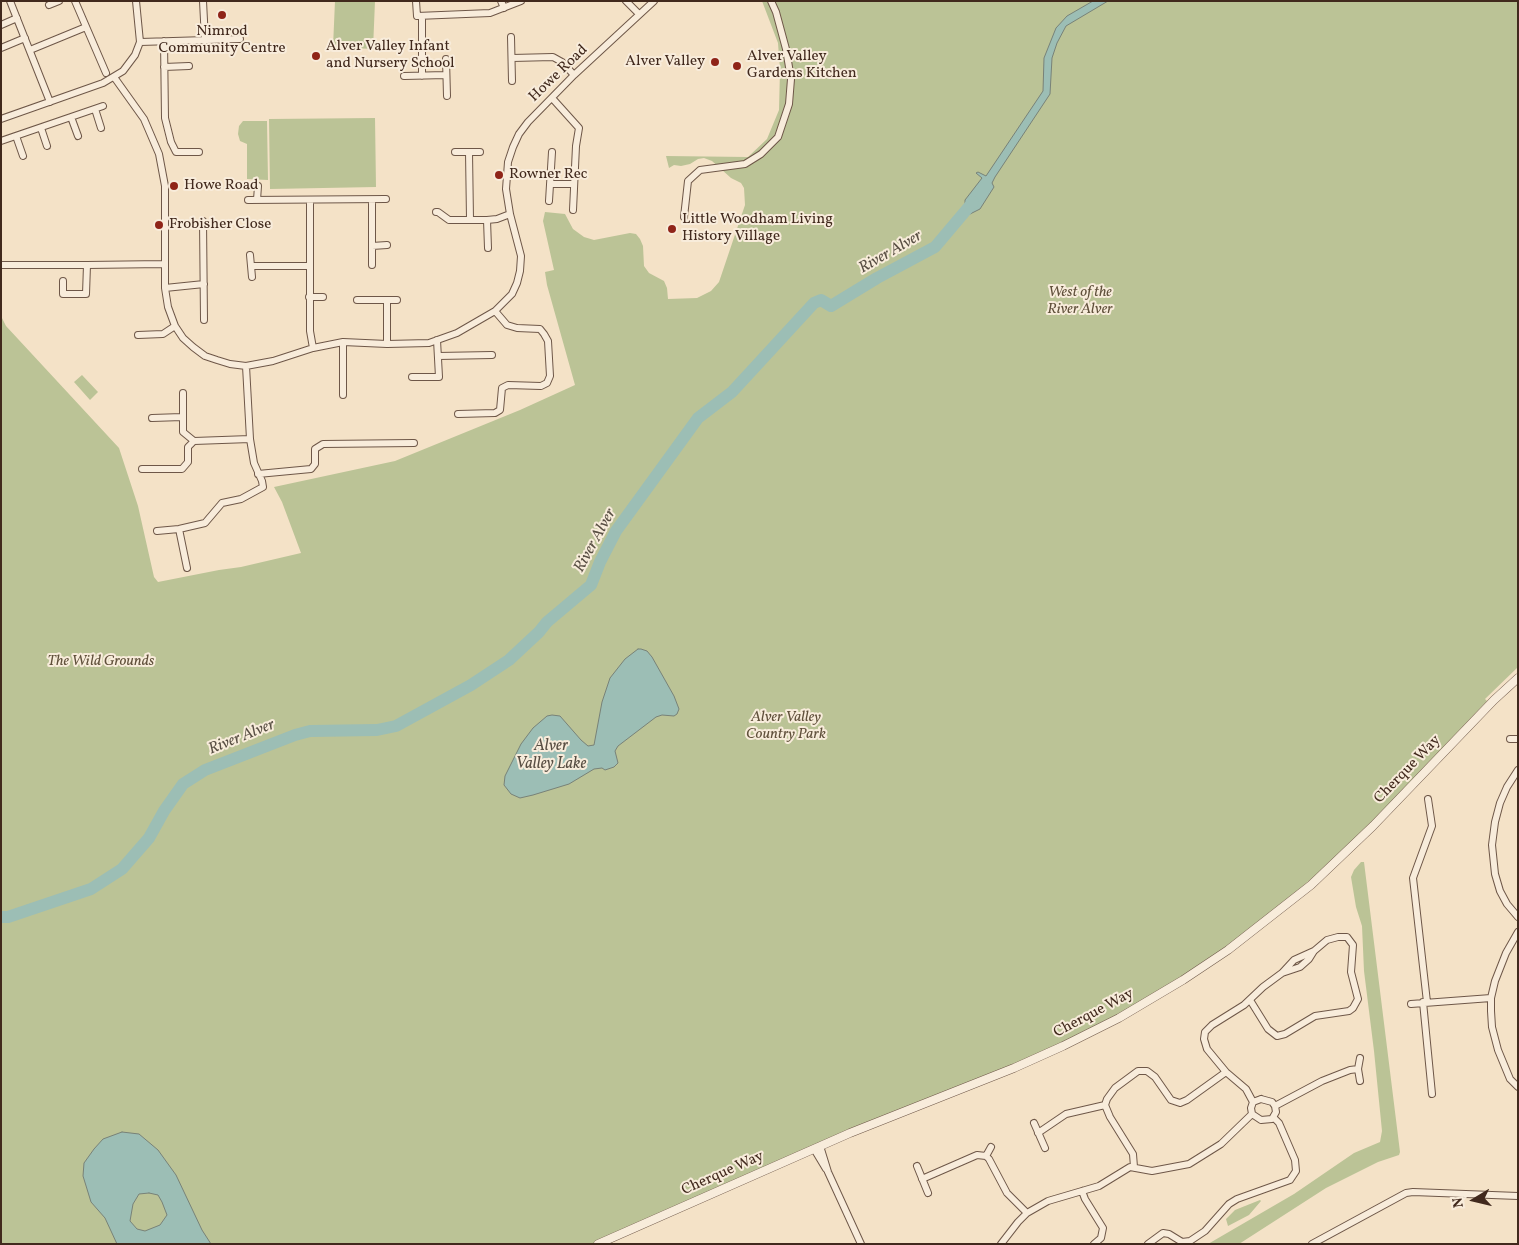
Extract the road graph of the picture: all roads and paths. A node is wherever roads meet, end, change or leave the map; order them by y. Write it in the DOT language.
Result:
graph roads {
  1 [pos="10,1"];
  2 [pos="58,1"];
  3 [pos="75,1"];
  4 [pos="136,1"];
  5 [pos="203,1"];
  6 [pos="416,1"];
  7 [pos="501,1"];
  8 [pos="521,1"];
  9 [pos="626,1"];
  10 [pos="654,1"];
  11 [pos="771,1"];
  12 [pos="49,5"];
  13 [pos="504,8"];
  14 [pos="639,14"];
  15 [pos="422,16"];
  16 [pos="17,18"];
  17 [pos="1,25"];
  18 [pos="86,27"];
  19 [pos="511,37"];
  20 [pos="25,38"];
  21 [pos="240,39"];
  22 [pos="205,40"];
  23 [pos="140,42"];
  24 [pos="164,42"];
  25 [pos="1,48"];
  26 [pos="30,50"];
  27 [pos="512,58"];
  28 [pos="446,59"];
  29 [pos="189,66"];
  30 [pos="164,67"];
  31 [pos="106,73"];
  32 [pos="446,75"];
  33 [pos="574,75"];
  34 [pos="404,76"];
  35 [pos="422,76"];
  36 [pos="114,77"];
  37 [pos="512,81"];
  38 [pos="447,96"];
  39 [pos="552,98"];
  40 [pos="50,102"];
  41 [pos="103,106"];
  42 [pos="95,109"];
  43 [pos="71,117"];
  44 [pos="1,119"];
  45 [pos="41,128"];
  46 [pos="101,128"];
  47 [pos="16,136"];
  48 [pos="78,136"];
  49 [pos="1,141"];
  50 [pos="47,146"];
  51 [pos="199,152"];
  52 [pos="456,152"];
  53 [pos="469,152"];
  54 [pos="480,152"];
  55 [pos="552,152"];
  56 [pos="23,156"];
  57 [pos="550,184"];
  58 [pos="574,184"];
  59 [pos="258,186"];
  60 [pos="386,199"];
  61 [pos="248,200"];
  62 [pos="257,200"];
  63 [pos="310,200"];
  64 [pos="372,200"];
  65 [pos="549,201"];
  66 [pos="573,210"];
  67 [pos="436,212"];
  68 [pos="510,214"];
  69 [pos="684,217"];
  70 [pos="470,219"];
  71 [pos="203,220"];
  72 [pos="488,220"];
  73 [pos="372,246"];
  74 [pos="387,246"];
  75 [pos="488,248"];
  76 [pos="250,255"];
  77 [pos="164,264"];
  78 [pos="1,265"];
  79 [pos="87,265"];
  80 [pos="372,265"];
  81 [pos="252,266"];
  82 [pos="309,266"];
  83 [pos="252,277"];
  84 [pos="63,281"];
  85 [pos="204,284"];
  86 [pos="165,288"];
  87 [pos="310,297"];
  88 [pos="323,298"];
  89 [pos="357,300"];
  90 [pos="387,300"];
  91 [pos="397,300"];
  92 [pos="495,311"];
  93 [pos="204,320"];
  94 [pos="175,326"];
  95 [pos="138,335"];
  96 [pos="437,340"];
  97 [pos="343,342"];
  98 [pos="387,344"];
  99 [pos="313,348"];
  100 [pos="492,355"];
  101 [pos="438,356"];
  102 [pos="246,366"];
  103 [pos="412,377"];
  104 [pos="183,393"];
  105 [pos="343,395"];
  106 [pos="458,414"];
  107 [pos="182,417"];
  108 [pos="152,418"];
  109 [pos="250,439"];
  110 [pos="194,441"];
  111 [pos="414,443"];
  112 [pos="142,469"];
  113 [pos="258,474"];
  114 [pos="179,529"];
  115 [pos="157,531"];
  116 [pos="187,568"];
  117 [pos="1518,678"];
  118 [pos="1510,739"];
  119 [pos="1518,739"];
  120 [pos="1518,770"];
  121 [pos="1428,799"];
  122 [pos="1518,917"];
  123 [pos="1518,932"];
  124 [pos="1491,998"];
  125 [pos="1250,1000"];
  126 [pos="1425,1002"];
  127 [pos="1411,1004"];
  128 [pos="1360,1058"];
  129 [pos="1358,1068"];
  130 [pos="1226,1072"];
  131 [pos="1360,1081"];
  132 [pos="1518,1087"];
  133 [pos="1432,1094"];
  134 [pos="1253,1102"];
  135 [pos="1105,1106"];
  136 [pos="1275,1106"];
  137 [pos="1252,1114"];
  138 [pos="1274,1118"];
  139 [pos="1034,1123"];
  140 [pos="1038,1133"];
  141 [pos="817,1147"];
  142 [pos="991,1147"];
  143 [pos="1045,1148"];
  144 [pos="986,1156"];
  145 [pos="917,1166"];
  146 [pos="1134,1167"];
  147 [pos="922,1178"];
  148 [pos="1082,1191"];
  149 [pos="928,1193"];
  150 [pos="1518,1196"];
  151 [pos="1027,1213"];
  152 [pos="598,1244"];
  153 [pos="861,1244"];
  154 [pos="1001,1244"];
  155 [pos="1094,1244"];
  156 [pos="1148,1244"];
  157 [pos="1312,1244"];
  1 -- 16 [label="street"];
  2 -- 12 [label="street"];
  3 -- 18 [label="street"];
  4 -- 23 [label="street"];
  5 -- 22 [label="street"];
  6 -- 15 [label="street"];
  7 -- 13 [label="street"];
  8 -- 13 [label="street"];
  9 -- 14 [label="street"];
  10 -- 14 [label="street, Howe Road"];
  11 -- 69 [label="street"];
  13 -- 15 [label="street"];
  14 -- 33 [label="street, Howe Road"];
  15 -- 35 [label="street"];
  16 -- 17 [label="street"];
  16 -- 20 [label="street"];
  18 -- 26 [label="street"];
  18 -- 31 [label="street"];
  19 -- 27 [label="street"];
  20 -- 25 [label="street"];
  20 -- 26 [label="street"];
  21 -- 22 [label="street"];
  22 -- 24 [label="street"];
  23 -- 24 [label="street"];
  23 -- 36 [label="street"];
  24 -- 30 [label="street"];
  26 -- 40 [label="street"];
  27 -- 33 [label="street"];
  27 -- 37 [label="street"];
  28 -- 32 [label="street"];
  29 -- 30 [label="street"];
  30 -- 51 [label="street"];
  32 -- 35 [label="street"];
  32 -- 38 [label="street"];
  33 -- 39 [label="street, Howe Road"];
  34 -- 35 [label="street"];
  36 -- 40 [label="street"];
  36 -- 77 [label="street, Howe Road"];
  39 -- 58 [label="street"];
  39 -- 68 [label="street, Howe Road"];
  40 -- 44 [label="street"];
  41 -- 42 [label="street"];
  42 -- 43 [label="street"];
  42 -- 46 [label="street"];
  43 -- 45 [label="street"];
  43 -- 48 [label="street"];
  45 -- 47 [label="street"];
  45 -- 50 [label="street"];
  47 -- 49 [label="street"];
  47 -- 56 [label="street"];
  52 -- 53 [label="street"];
  53 -- 54 [label="street"];
  53 -- 70 [label="street"];
  55 -- 57 [label="street"];
  57 -- 58 [label="street"];
  57 -- 65 [label="street"];
  58 -- 66 [label="street"];
  59 -- 62 [label="street"];
  60 -- 64 [label="street"];
  61 -- 62 [label="street"];
  62 -- 63 [label="street"];
  63 -- 64 [label="street"];
  63 -- 82 [label="street"];
  64 -- 73 [label="street"];
  67 -- 70 [label="street"];
  68 -- 72 [label="street"];
  68 -- 92 [label="street, Howe Road"];
  70 -- 72 [label="street"];
  71 -- 85 [label="street"];
  72 -- 75 [label="street"];
  73 -- 74 [label="street"];
  73 -- 80 [label="street"];
  76 -- 81 [label="street"];
  77 -- 79 [label="street"];
  77 -- 86 [label="street, Howe Road"];
  78 -- 79 [label="street"];
  79 -- 84 [label="street"];
  81 -- 82 [label="street"];
  81 -- 83 [label="street"];
  82 -- 87 [label="street"];
  85 -- 86 [label="street"];
  85 -- 93 [label="street"];
  86 -- 94 [label="street, Howe Road"];
  87 -- 88 [label="street"];
  87 -- 99 [label="street"];
  89 -- 90 [label="street"];
  90 -- 91 [label="street"];
  90 -- 98 [label="street"];
  92 -- 96 [label="street, Howe Road"];
  92 -- 106 [label="street"];
  94 -- 95 [label="street"];
  94 -- 102 [label="street, Howe Road"];
  96 -- 98 [label="street, Howe Road"];
  96 -- 101 [label="street"];
  97 -- 98 [label="street, Howe Road"];
  97 -- 99 [label="street, Howe Road"];
  97 -- 105 [label="street"];
  99 -- 102 [label="street, Howe Road"];
  100 -- 101 [label="street"];
  101 -- 103 [label="street"];
  102 -- 109 [label="street"];
  104 -- 107 [label="street"];
  107 -- 108 [label="street"];
  107 -- 110 [label="street"];
  109 -- 110 [label="street"];
  109 -- 113 [label="street"];
  110 -- 112 [label="street"];
  111 -- 113 [label="street"];
  113 -- 114 [label="street"];
  114 -- 115 [label="street"];
  114 -- 116 [label="street"];
  117 -- 141 [label="street, Cherque Way"];
  118 -- 119 [label="street"];
  120 -- 122 [label="street"];
  121 -- 126 [label="street"];
  123 -- 124 [label="street"];
  124 -- 126 [label="street"];
  124 -- 132 [label="street"];
  125 -- 125 [label="street"];
  125 -- 130 [label="street"];
  126 -- 127 [label="street"];
  126 -- 133 [label="street"];
  128 -- 129 [label="street"];
  129 -- 131 [label="street"];
  129 -- 136 [label="street"];
  130 -- 134 [label="street"];
  130 -- 135 [label="street"];
  134 -- 136 [label="street"];
  134 -- 137 [label="street"];
  135 -- 140 [label="street"];
  135 -- 146 [label="street"];
  136 -- 138 [label="street"];
  137 -- 138 [label="street"];
  137 -- 146 [label="street"];
  138 -- 156 [label="street"];
  139 -- 140 [label="street"];
  140 -- 143 [label="street"];
  141 -- 152 [label="street, Cherque Way"];
  141 -- 153 [label="street"];
  142 -- 144 [label="street"];
  144 -- 147 [label="street"];
  144 -- 151 [label="street"];
  145 -- 147 [label="street"];
  146 -- 148 [label="street"];
  147 -- 149 [label="street"];
  148 -- 151 [label="street"];
  148 -- 155 [label="street"];
  150 -- 157 [label="street"];
  151 -- 154 [label="street"];
}
